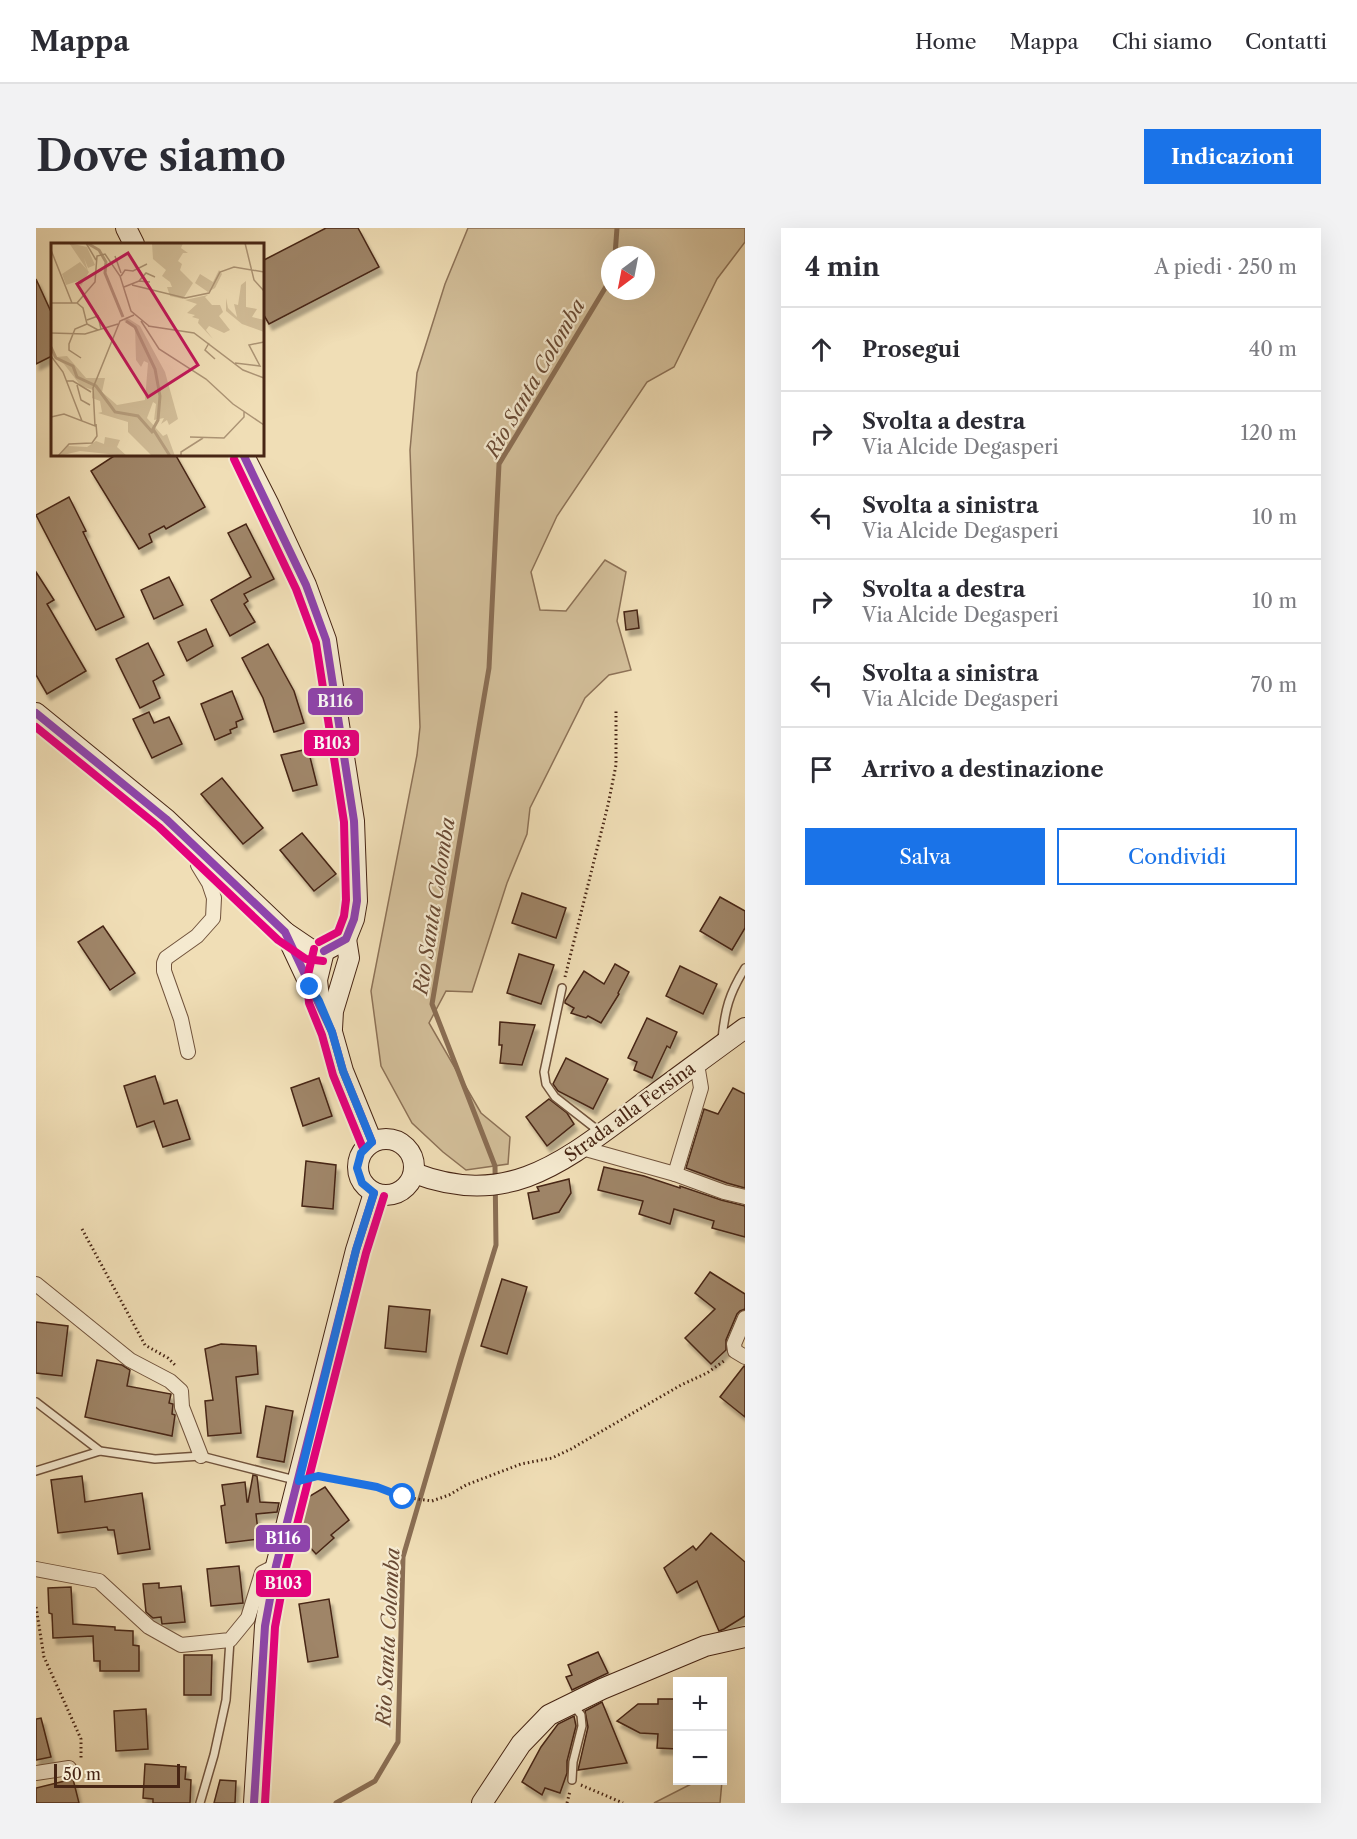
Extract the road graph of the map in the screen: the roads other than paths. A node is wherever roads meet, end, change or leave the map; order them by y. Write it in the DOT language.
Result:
graph roads {
  1 [pos="126,228"];
  2 [pos="134,243"];
  3 [pos="244,456"];
  4 [pos="36,713"];
  5 [pos="204,853"];
  6 [pos="285,932"];
  7 [pos="346,939"];
  8 [pos="324,951"];
  9 [pos="745,968"];
  10 [pos="562,988"];
  11 [pos="339,989"];
  12 [pos="319,1001"];
  13 [pos="745,1028"];
  14 [pos="332,1032"];
  15 [pos="722,1045"];
  16 [pos="188,1052"];
  17 [pos="697,1064"];
  18 [pos="602,1134"];
  19 [pos="372,1142"];
  20 [pos="582,1148"];
  21 [pos="414,1173"];
  22 [pos="675,1174"];
  23 [pos="374,1193"];
  24 [pos="745,1197"];
  25 [pos="36,1284"];
  26 [pos="745,1318"];
  27 [pos="740,1354"];
  28 [pos="36,1402"];
  29 [pos="100,1451"];
  30 [pos="201,1456"];
  31 [pos="36,1471"];
  32 [pos="299,1481"];
  33 [pos="276,1566"];
  34 [pos="36,1569"];
  35 [pos="745,1637"];
  36 [pos="230,1640"];
  37 [pos="571,1703"];
  38 [pos="69,1768"];
  39 [pos="36,1773"];
  40 [pos="572,1780"];
  41 [pos="200,1803"];
  42 [pos="254,1803"];
  43 [pos="482,1803"];
  1 -- 2 [label="street"];
  3 -- 7 [label="street"];
  4 -- 5 [label="street"];
  5 -- 6 [label="street"];
  5 -- 16 [label="street"];
  6 -- 8 [label="street"];
  6 -- 12 [label="street"];
  7 -- 8 [label="street"];
  7 -- 11 [label="street"];
  8 -- 11 [label="street"];
  8 -- 12 [label="street"];
  9 -- 15 [label="lane"];
  10 -- 18 [label="lane"];
  11 -- 14 [label="street"];
  12 -- 14 [label="street"];
  13 -- 15 [label="street, Strada alla Fersina"];
  14 -- 19 [label="street"];
  15 -- 17 [label="street, Strada alla Fersina"];
  17 -- 18 [label="street, Strada alla Fersina"];
  17 -- 22 [label="street"];
  18 -- 20 [label="street, Strada alla Fersina"];
  19 -- 21 [label="street"];
  19 -- 23 [label="street"];
  20 -- 21 [label="street, Strada alla Fersina"];
  20 -- 22 [label="street"];
  21 -- 23 [label="street"];
  22 -- 24 [label="street"];
  23 -- 32 [label="street"];
  25 -- 30 [label="street"];
  26 -- 27 [label="street"];
  28 -- 29 [label="lane"];
  29 -- 30 [label="lane"];
  29 -- 31 [label="lane"];
  30 -- 32 [label="lane"];
  32 -- 33 [label="street"];
  33 -- 36 [label="street"];
  33 -- 42 [label="street"];
  34 -- 36 [label="street"];
  35 -- 37 [label="street"];
  36 -- 41 [label="lane"];
  37 -- 40 [label="lane"];
  37 -- 43 [label="street"];
  38 -- 39 [label="street"];
}
